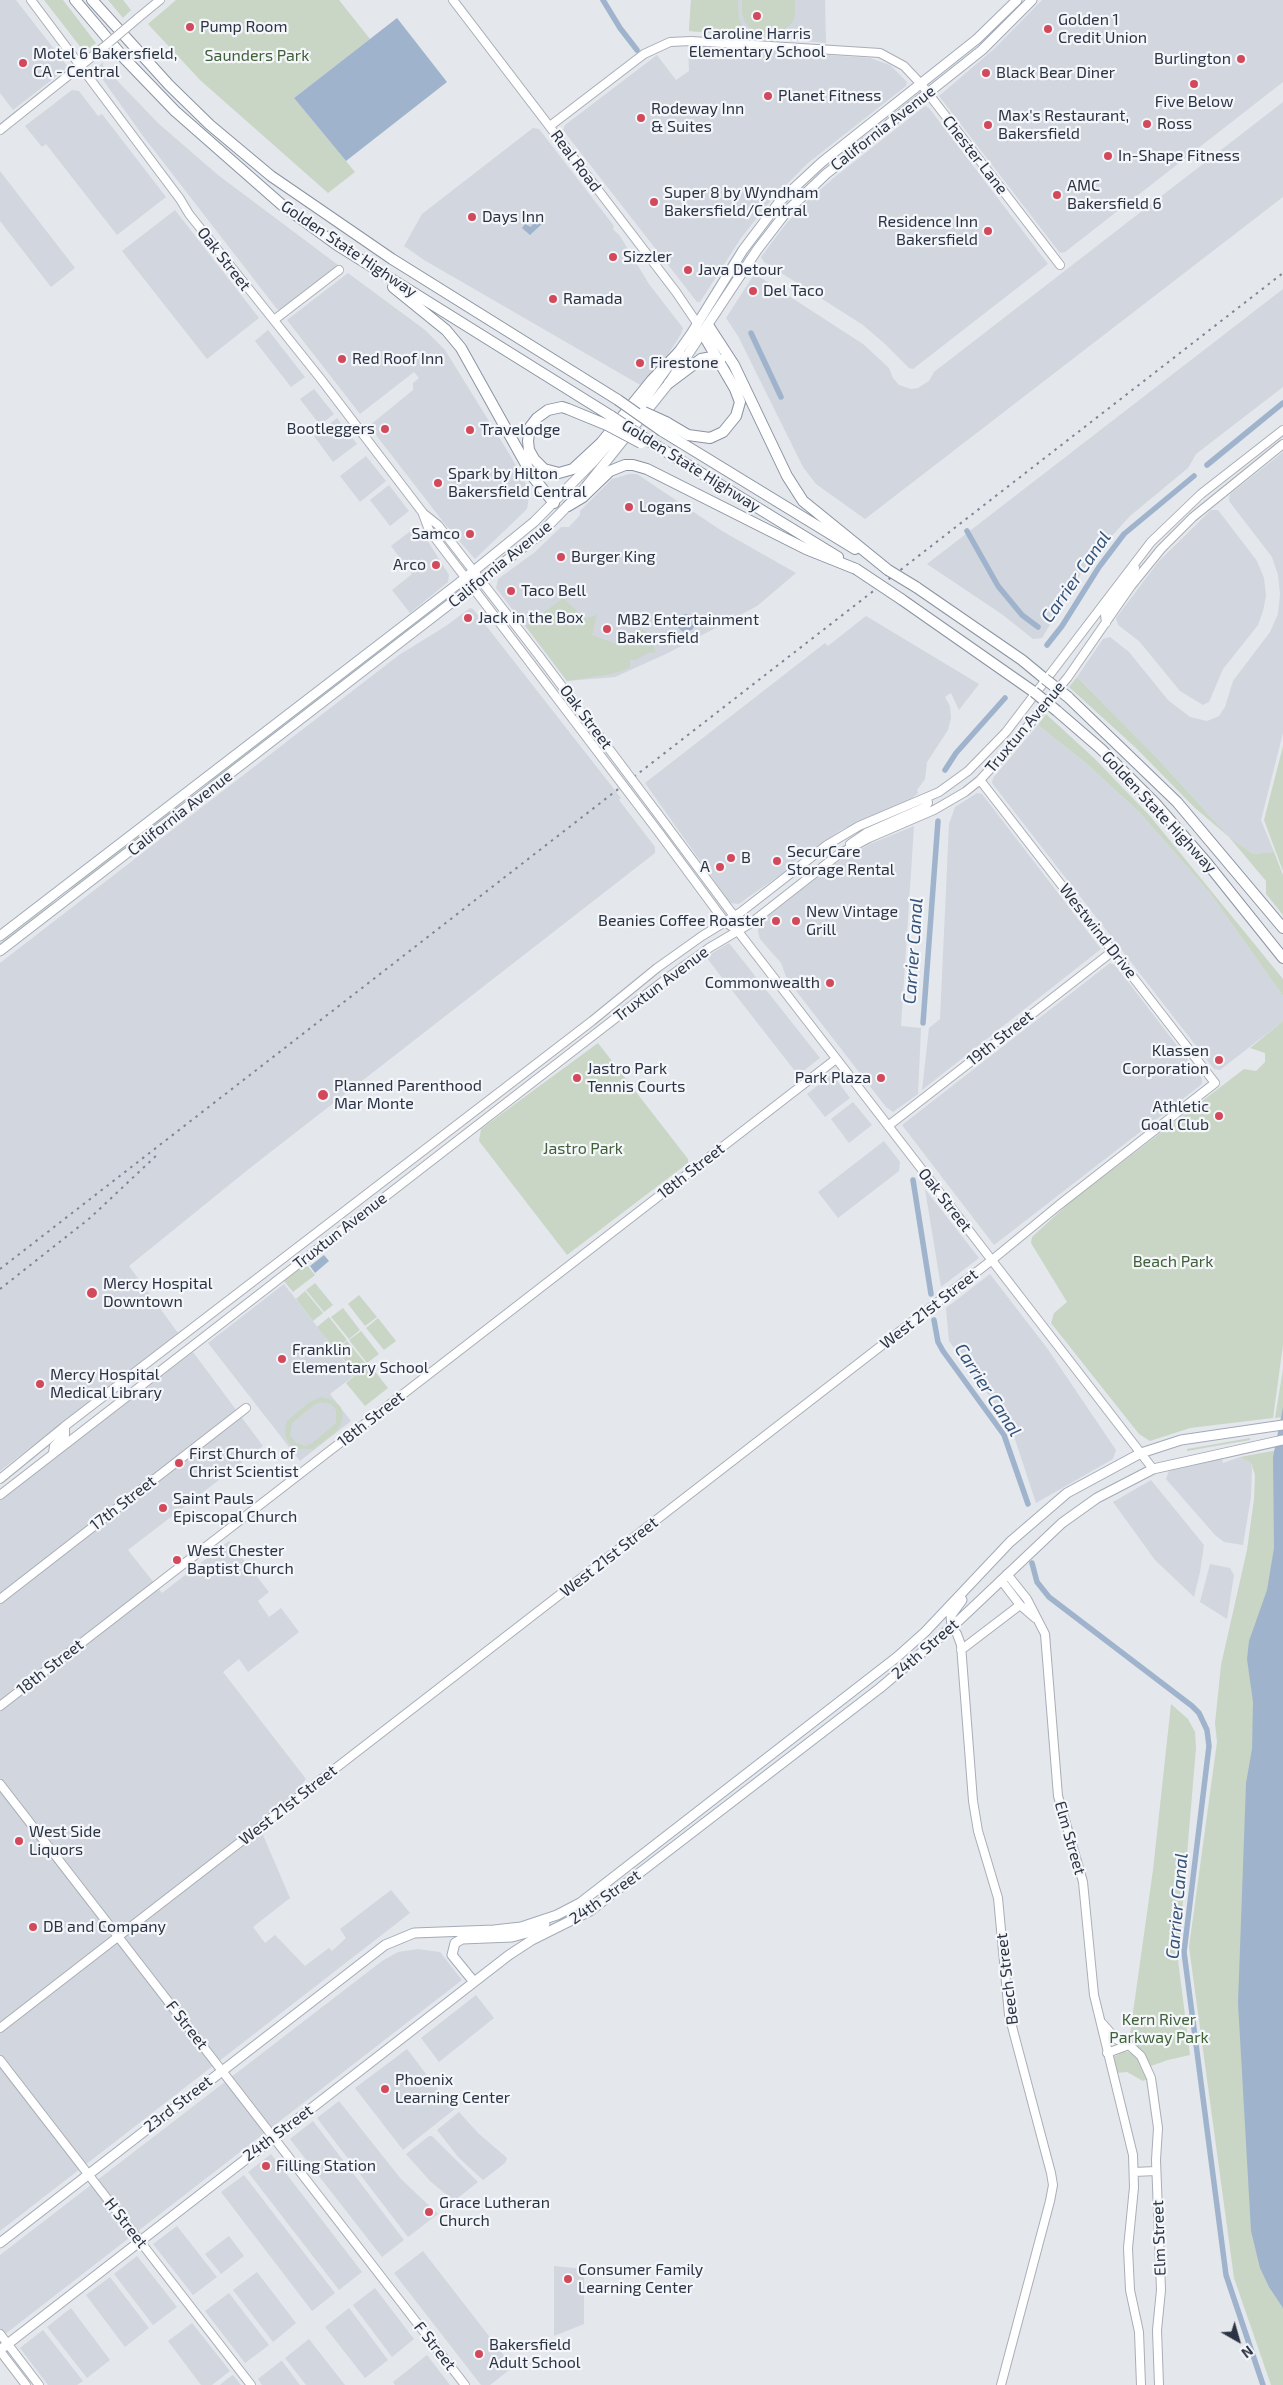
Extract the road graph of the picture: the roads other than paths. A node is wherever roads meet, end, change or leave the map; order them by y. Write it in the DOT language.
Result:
graph roads {
  1 [pos="31,0"];
  2 [pos="75,0"];
  3 [pos="92,0"];
  4 [pos="160,0"];
  5 [pos="453,0"];
  6 [pos="1017,0"];
  7 [pos="1032,0"];
  8 [pos="82,66"];
  9 [pos="920,84"];
  10 [pos="928,93"];
  11 [pos="550,126"];
  12 [pos="0,130"];
  13 [pos="837,150"];
  14 [pos="798,184"];
  15 [pos="810,187"];
  16 [pos="773,209"];
  17 [pos="779,220"];
  18 [pos="358,258"];
  19 [pos="751,259"];
  20 [pos="1060,266"];
  21 [pos="339,270"];
  22 [pos="274,320"];
  23 [pos="697,323"];
  24 [pos="706,330"];
  25 [pos="679,352"];
  26 [pos="720,360"];
  27 [pos="669,383"];
  28 [pos="609,421"];
  29 [pos="664,427"];
  30 [pos="1283,430"];
  31 [pos="601,443"];
  32 [pos="1283,444"];
  33 [pos="568,488"];
  34 [pos="554,503"];
  35 [pos="568,506"];
  36 [pos="423,513"];
  37 [pos="832,530"];
  38 [pos="1137,559"];
  39 [pos="856,569"];
  40 [pos="474,571"];
  41 [pos="465,578"];
  42 [pos="482,581"];
  43 [pos="472,588"];
  44 [pos="1106,623"];
  45 [pos="980,780"];
  46 [pos="927,798"];
  47 [pos="839,854"];
  48 [pos="734,916"];
  49 [pos="725,922"];
  50 [pos="1283,928"];
  51 [pos="737,930"];
  52 [pos="0,936"];
  53 [pos="0,951"];
  54 [pos="1113,951"];
  55 [pos="1283,958"];
  56 [pos="836,1058"];
  57 [pos="1215,1083"];
  58 [pos="888,1126"];
  59 [pos="992,1260"];
  60 [pos="246,1408"];
  61 [pos="1283,1425"];
  62 [pos="65,1426"];
  63 [pos="1283,1440"];
  64 [pos="53,1453"];
  65 [pos="1141,1453"];
  66 [pos="1153,1469"];
  67 [pos="0,1479"];
  68 [pos="0,1495"];
  69 [pos="1004,1577"];
  70 [pos="969,1585"];
  71 [pos="0,1599"];
  72 [pos="1020,1605"];
  73 [pos="1040,1622"];
  74 [pos="952,1627"];
  75 [pos="961,1650"];
  76 [pos="0,1706"];
  77 [pos="0,1784"];
  78 [pos="558,1915"];
  79 [pos="118,1937"];
  80 [pos="356,1966"];
  81 [pos="474,1982"];
  82 [pos="1102,2023"];
  83 [pos="0,2028"];
  84 [pos="1129,2046"];
  85 [pos="1107,2053"];
  86 [pos="0,2060"];
  87 [pos="222,2070"];
  88 [pos="273,2136"];
  89 [pos="1156,2171"];
  90 [pos="1134,2172"];
  91 [pos="88,2174"];
  92 [pos="140,2241"];
  93 [pos="0,2243"];
  94 [pos="0,2334"];
  95 [pos="2,2348"];
  96 [pos="26,2385"];
  97 [pos="39,2385"];
  98 [pos="251,2385"];
  99 [pos="465,2385"];
  100 [pos="1002,2385"];
  101 [pos="1141,2385"];
  102 [pos="1159,2385"];
  1 -- 8 [label="street, Oak Street"];
  2 -- 18 [label="highway, Golden State Highway"];
  3 -- 29 [label="highway, Golden State Highway, bridge"];
  4 -- 8 [label="street, bridge"];
  5 -- 11 [label="street, Real Road"];
  6 -- 9 [label="main road, California Avenue"];
  7 -- 10 [label="main road, California Avenue"];
  8 -- 12 [label="street"];
  8 -- 22 [label="street, Oak Street"];
  9 -- 10 [label="street, Chester Lane"];
  9 -- 11 [label="street, Chester Lane"];
  9 -- 13 [label="main road, California Avenue"];
  10 -- 15 [label="main road, California Avenue"];
  10 -- 20 [label="street, Chester Lane"];
  11 -- 23 [label="street, Real Road"];
  13 -- 14 [label="main road, California Avenue"];
  13 -- 15 [label="main road"];
  14 -- 16 [label="main road, California Avenue"];
  14 -- 17 [label="main road"];
  15 -- 17 [label="main road, California Avenue"];
  16 -- 19 [label="main road"];
  16 -- 23 [label="main road, California Avenue"];
  17 -- 19 [label="main road, California Avenue"];
  18 -- 28 [label="highway, Golden State Highway"];
  18 -- 34 [label="highway"];
  19 -- 24 [label="main road, California Avenue"];
  21 -- 22 [label="street"];
  22 -- 36 [label="street, Oak Street"];
  23 -- 24 [label="main road"];
  23 -- 25 [label="main road, California Avenue"];
  24 -- 26 [label="highway"];
  24 -- 27 [label="main road, California Avenue"];
  24 -- 37 [label="highway"];
  25 -- 31 [label="highway"];
  25 -- 33 [label="main road, California Avenue"];
  26 -- 27 [label="highway"];
  26 -- 29 [label="highway"];
  27 -- 35 [label="main road, California Avenue"];
  28 -- 31 [label="highway"];
  28 -- 39 [label="highway, Golden State Highway, bridge"];
  29 -- 37 [label="highway, Golden State Highway"];
  30 -- 38 [label="street, Truxtun Avenue"];
  31 -- 33 [label="main road"];
  32 -- 44 [label="street, Truxtun Avenue"];
  33 -- 34 [label="main road, California Avenue"];
  34 -- 40 [label="main road, California Avenue"];
  35 -- 39 [label="highway"];
  35 -- 42 [label="main road, California Avenue"];
  36 -- 40 [label="street, Oak Street"];
  36 -- 41 [label="street, Oak Street"];
  37 -- 50 [label="highway, Golden State Highway, bridge"];
  38 -- 44 [label="street"];
  38 -- 46 [label="street, Truxtun Avenue"];
  39 -- 55 [label="highway, Golden State Highway, bridge"];
  40 -- 41 [label="main road, California Avenue"];
  40 -- 42 [label="street, Oak Street"];
  41 -- 43 [label="street, Oak Street"];
  41 -- 52 [label="main road, California Avenue"];
  42 -- 43 [label="main road, California Avenue"];
  42 -- 48 [label="street, Oak Street, bridge"];
  43 -- 49 [label="street, Oak Street, bridge"];
  43 -- 53 [label="main road, California Avenue"];
  44 -- 45 [label="street, Truxtun Avenue"];
  45 -- 47 [label="street, Truxtun Avenue"];
  45 -- 54 [label="street, Westwind Drive"];
  46 -- 47 [label="street"];
  46 -- 48 [label="street, Truxtun Avenue"];
  47 -- 51 [label="street, Truxtun Avenue"];
  48 -- 49 [label="street, Truxtun Avenue"];
  48 -- 51 [label="street, Oak Street"];
  49 -- 51 [label="street, Oak Street"];
  49 -- 62 [label="street, Truxtun Avenue"];
  51 -- 56 [label="street, Oak Street"];
  51 -- 64 [label="street, Truxtun Avenue"];
  54 -- 57 [label="street, Westwind Drive"];
  54 -- 58 [label="street, 19th Street"];
  56 -- 58 [label="street, Oak Street"];
  56 -- 76 [label="street, 18th Street"];
  57 -- 59 [label="street, West 21st Street"];
  58 -- 59 [label="street, Oak Street"];
  59 -- 65 [label="street, Oak Street"];
  59 -- 79 [label="street, West 21st Street"];
  60 -- 71 [label="street, 17th Street"];
  61 -- 65 [label="main road, 24th Street"];
  62 -- 64 [label="street"];
  62 -- 67 [label="street, Truxtun Avenue"];
  63 -- 66 [label="main road, 24th Street"];
  64 -- 68 [label="street, Truxtun Avenue"];
  65 -- 66 [label="street, Oak Street"];
  65 -- 70 [label="main road, 24th Street"];
  66 -- 69 [label="main road, 24th Street"];
  69 -- 72 [label="street"];
  69 -- 73 [label="street, Elm Street"];
  69 -- 74 [label="main road, 24th Street"];
  70 -- 74 [label="main road"];
  70 -- 78 [label="main road, 24th Street"];
  72 -- 73 [label="street"];
  72 -- 75 [label="street"];
  73 -- 82 [label="street, Elm Street"];
  74 -- 75 [label="street, Beech Street"];
  74 -- 81 [label="main road, 24th Street"];
  75 -- 100 [label="street, Beech Street"];
  77 -- 79 [label="street, F Street"];
  78 -- 80 [label="main road, 24th Street"];
  78 -- 81 [label="main road"];
  79 -- 83 [label="street, West 21st Street"];
  79 -- 87 [label="street, F Street"];
  80 -- 87 [label="main road, 23rd Street"];
  81 -- 88 [label="main road, 24th Street"];
  82 -- 84 [label="street, Elm Street"];
  82 -- 85 [label="street, Elm Street"];
  84 -- 85 [label="street"];
  84 -- 89 [label="street, Elm Street"];
  85 -- 90 [label="street, Elm Street"];
  86 -- 91 [label="street, H Street"];
  87 -- 88 [label="street, F Street"];
  87 -- 91 [label="main road, 23rd Street"];
  88 -- 92 [label="main road, 24th Street"];
  88 -- 99 [label="street, F Street"];
  89 -- 90 [label="street"];
  89 -- 102 [label="street, Elm Street"];
  90 -- 101 [label="street, Elm Street"];
  91 -- 92 [label="street, H Street"];
  91 -- 93 [label="main road, 23rd Street"];
  92 -- 95 [label="main road, 24th Street"];
  92 -- 98 [label="street, H Street"];
  94 -- 95 [label="street"];
  95 -- 96 [label="street"];
  95 -- 97 [label="street"];
}
